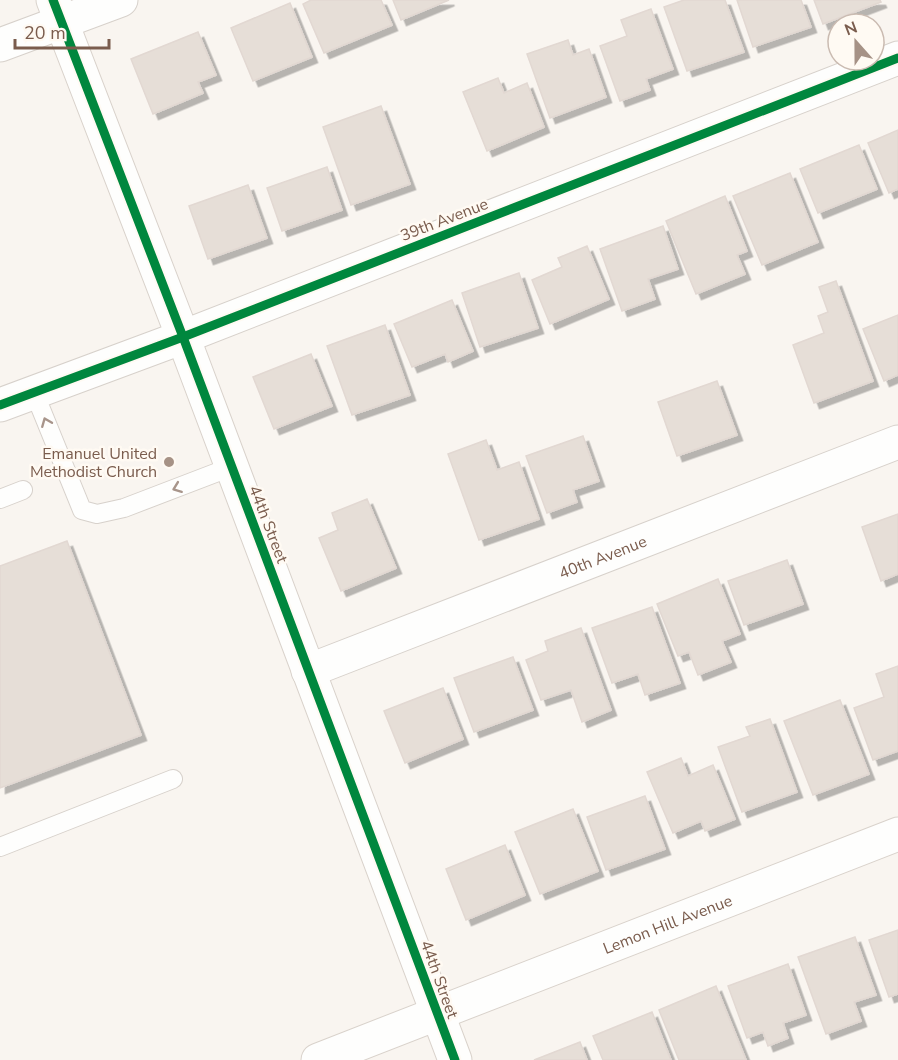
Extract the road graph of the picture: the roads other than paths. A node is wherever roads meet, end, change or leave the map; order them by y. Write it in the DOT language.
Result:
graph roads {
  1 [pos="121,0"];
  2 [pos="58,11"];
  3 [pos="0,45"];
  4 [pos="898,58"];
  5 [pos="183,337"];
  6 [pos="34,392"];
  7 [pos="0,405"];
  8 [pos="898,442"];
  9 [pos="231,467"];
  10 [pos="23,490"];
  11 [pos="0,499"];
  12 [pos="308,671"];
  13 [pos="173,779"];
  14 [pos="898,834"];
  15 [pos="0,847"];
  16 [pos="436,1014"];
  17 [pos="318,1060"];
  18 [pos="455,1060"];
  1 -- 2 [label="street"];
  2 -- 3 [label="street"];
  2 -- 5 [label="street, 44th Street"];
  4 -- 5 [label="street, 39th Avenue"];
  5 -- 6 [label="street, 39th Avenue"];
  5 -- 9 [label="street, 44th Street"];
  6 -- 7 [label="street, 39th Avenue"];
  9 -- 6 [label="lane, one-way"];
  8 -- 12 [label="street, 40th Avenue"];
  9 -- 12 [label="street, 44th Street"];
  10 -- 11 [label="lane"];
  12 -- 16 [label="street, 44th Street"];
  13 -- 15 [label="lane"];
  14 -- 16 [label="street, Lemon Hill Avenue"];
  16 -- 17 [label="street, Lemon Hill Avenue"];
  16 -- 18 [label="street, 44th Street"];
}
